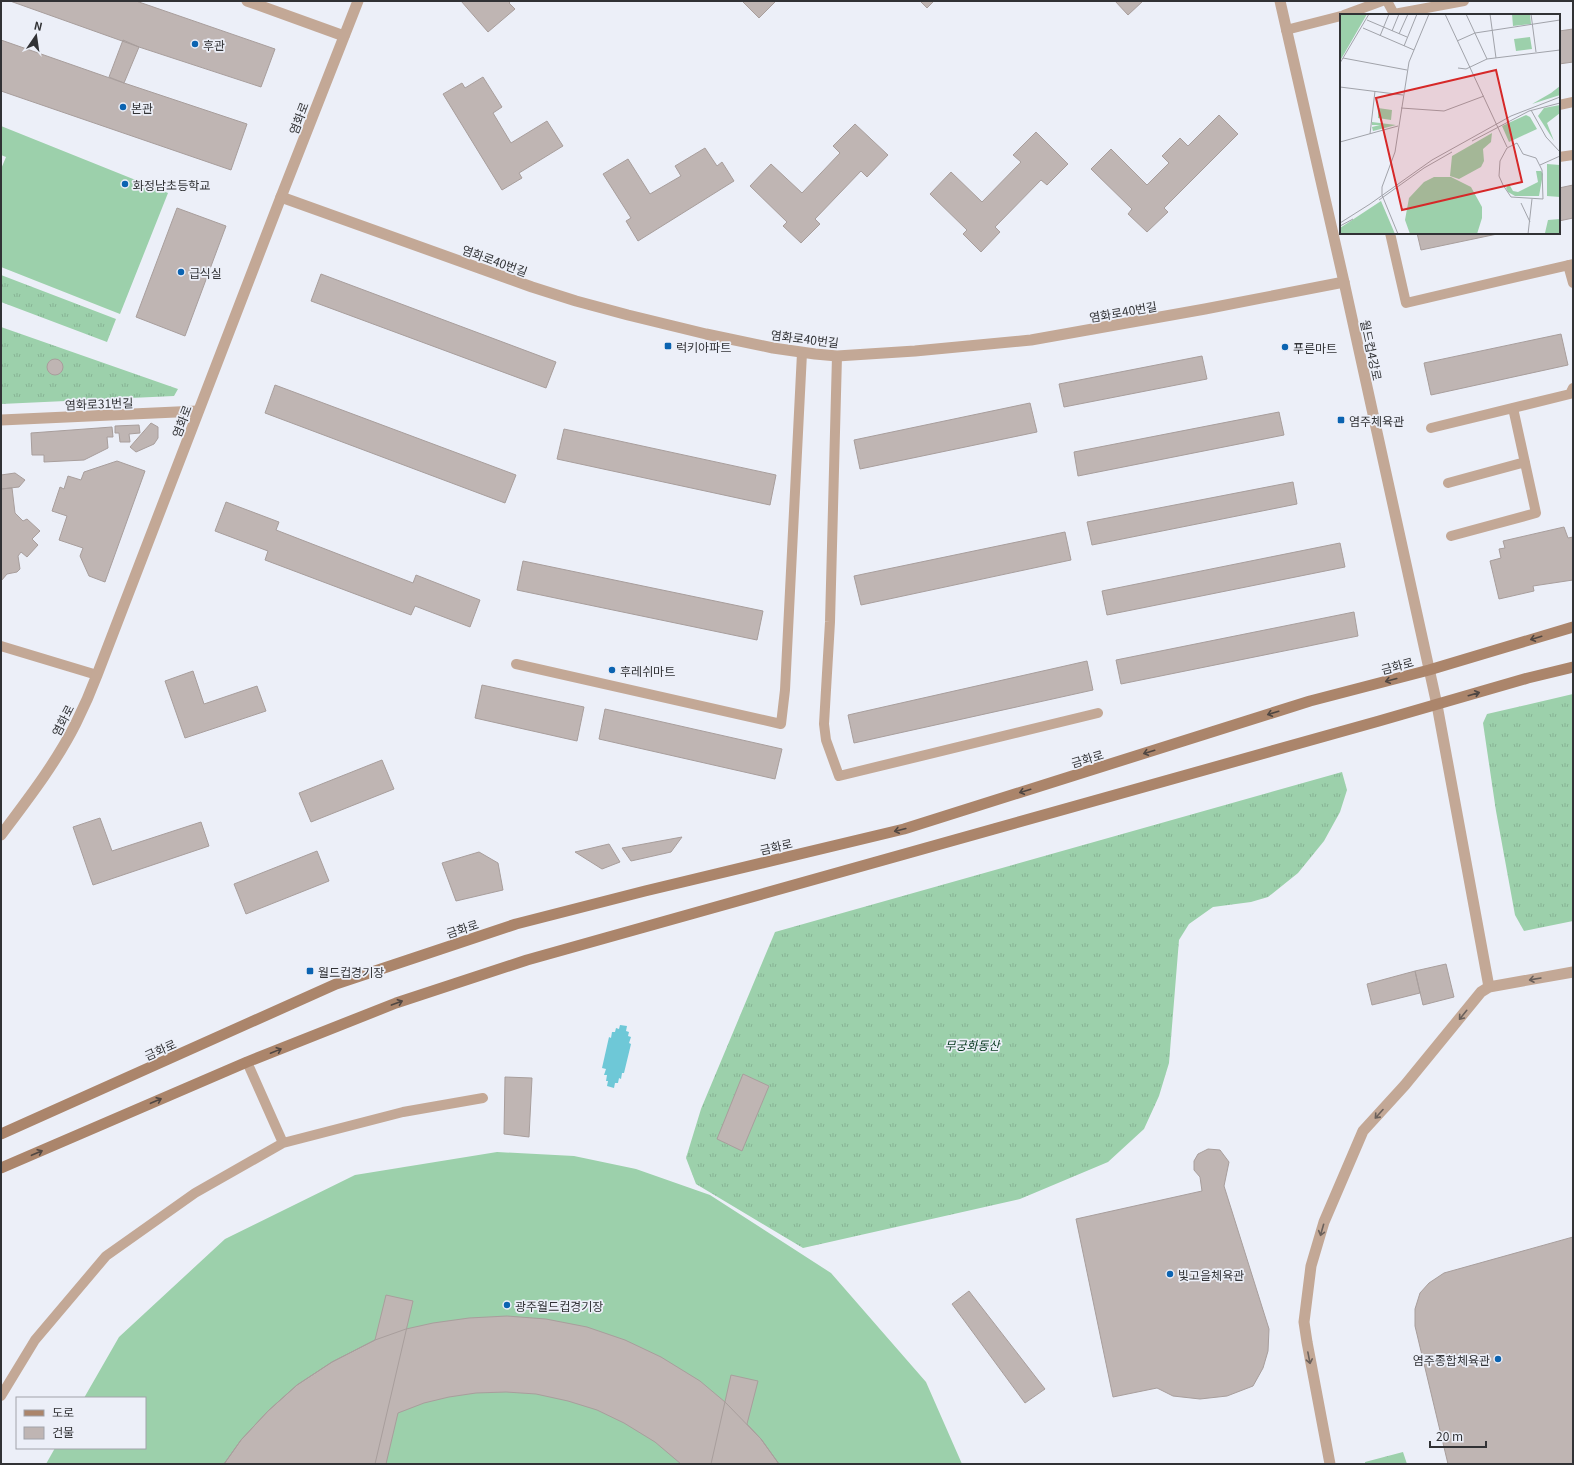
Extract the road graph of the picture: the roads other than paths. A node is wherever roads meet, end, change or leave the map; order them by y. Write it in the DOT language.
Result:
graph roads {
  1 [pos="247,1"];
  2 [pos="358,1"];
  3 [pos="1280,1"];
  4 [pos="1382,1"];
  5 [pos="1387,1"];
  6 [pos="1464,1"];
  7 [pos="1347,14"];
  8 [pos="1340,16"];
  9 [pos="1286,30"];
  10 [pos="344,36"];
  11 [pos="1573,102"];
  12 [pos="1560,105"];
  13 [pos="1573,155"];
  14 [pos="1560,157"];
  15 [pos="281,197"];
  16 [pos="1390,234"];
  17 [pos="1570,264"];
  18 [pos="1344,282"];
  19 [pos="1573,283"];
  20 [pos="802,353"];
  21 [pos="837,356"];
  22 [pos="1573,388"];
  23 [pos="1513,408"];
  24 [pos="198,411"];
  25 [pos="1,420"];
  26 [pos="1431,428"];
  27 [pos="1525,462"];
  28 [pos="1448,483"];
  29 [pos="1451,536"];
  30 [pos="1573,620"];
  31 [pos="1573,627"];
  32 [pos="1556,632"];
  33 [pos="1,646"];
  34 [pos="516,664"];
  35 [pos="1573,667"];
  36 [pos="1429,670"];
  37 [pos="97,675"];
  38 [pos="1437,705"];
  39 [pos="1098,713"];
  40 [pos="1,835"];
  41 [pos="1573,972"];
  42 [pos="1489,987"];
  43 [pos="247,1062"];
  44 [pos="483,1098"];
  45 [pos="1,1134"];
  46 [pos="283,1143"];
  47 [pos="1,1168"];
  48 [pos="1,1396"];
  49 [pos="1330,1464"];
  1 -- 10 [label="street"];
  2 -- 10 [label="street, 염화로"];
  3 -- 9 [label="street, 월드컵4강로"];
  4 -- 7 [label="lane"];
  5 -- 6 [label="lane"];
  8 -- 9 [label="lane"];
  9 -- 18 [label="street, 월드컵4강로"];
  10 -- 15 [label="street, 염화로"];
  11 -- 12 [label="lane"];
  13 -- 14 [label="lane"];
  15 -- 20 [label="street, 염화로40번길"];
  15 -- 24 [label="street, 염화로"];
  16 -- 17 [label="lane"];
  17 -- 19 [label="lane"];
  18 -- 21 [label="street, 염화로40번길"];
  18 -- 36 [label="street, 월드컵4강로"];
  20 -- 21 [label="street, 염화로40번길"];
  20 -- 34 [label="lane"];
  21 -- 39 [label="lane"];
  22 -- 23 [label="lane"];
  23 -- 26 [label="lane"];
  23 -- 27 [label="lane"];
  24 -- 25 [label="street, 염화로31번길"];
  24 -- 37 [label="street, 염화로"];
  27 -- 28 [label="lane"];
  27 -- 29 [label="lane"];
  30 -- 32 [label="lane"];
  31 -- 32 [label="main road, 금화로"];
  32 -- 36 [label="main road, 금화로, one-way"];
  33 -- 37 [label="lane"];
  38 -- 35 [label="main road, one-way"];
  36 -- 38 [label="street, 월드컵4강로"];
  36 -- 45 [label="main road, 금화로, one-way"];
  37 -- 40 [label="street, 염화로"];
  38 -- 42 [label="street, 월드컵4강로"];
  43 -- 38 [label="main road, one-way"];
  41 -- 42 [label="street, one-way"];
  42 -- 49 [label="street, one-way"];
  43 -- 46 [label="lane"];
  47 -- 43 [label="main road, one-way"];
  44 -- 46 [label="lane"];
  46 -- 48 [label="lane"];
}
